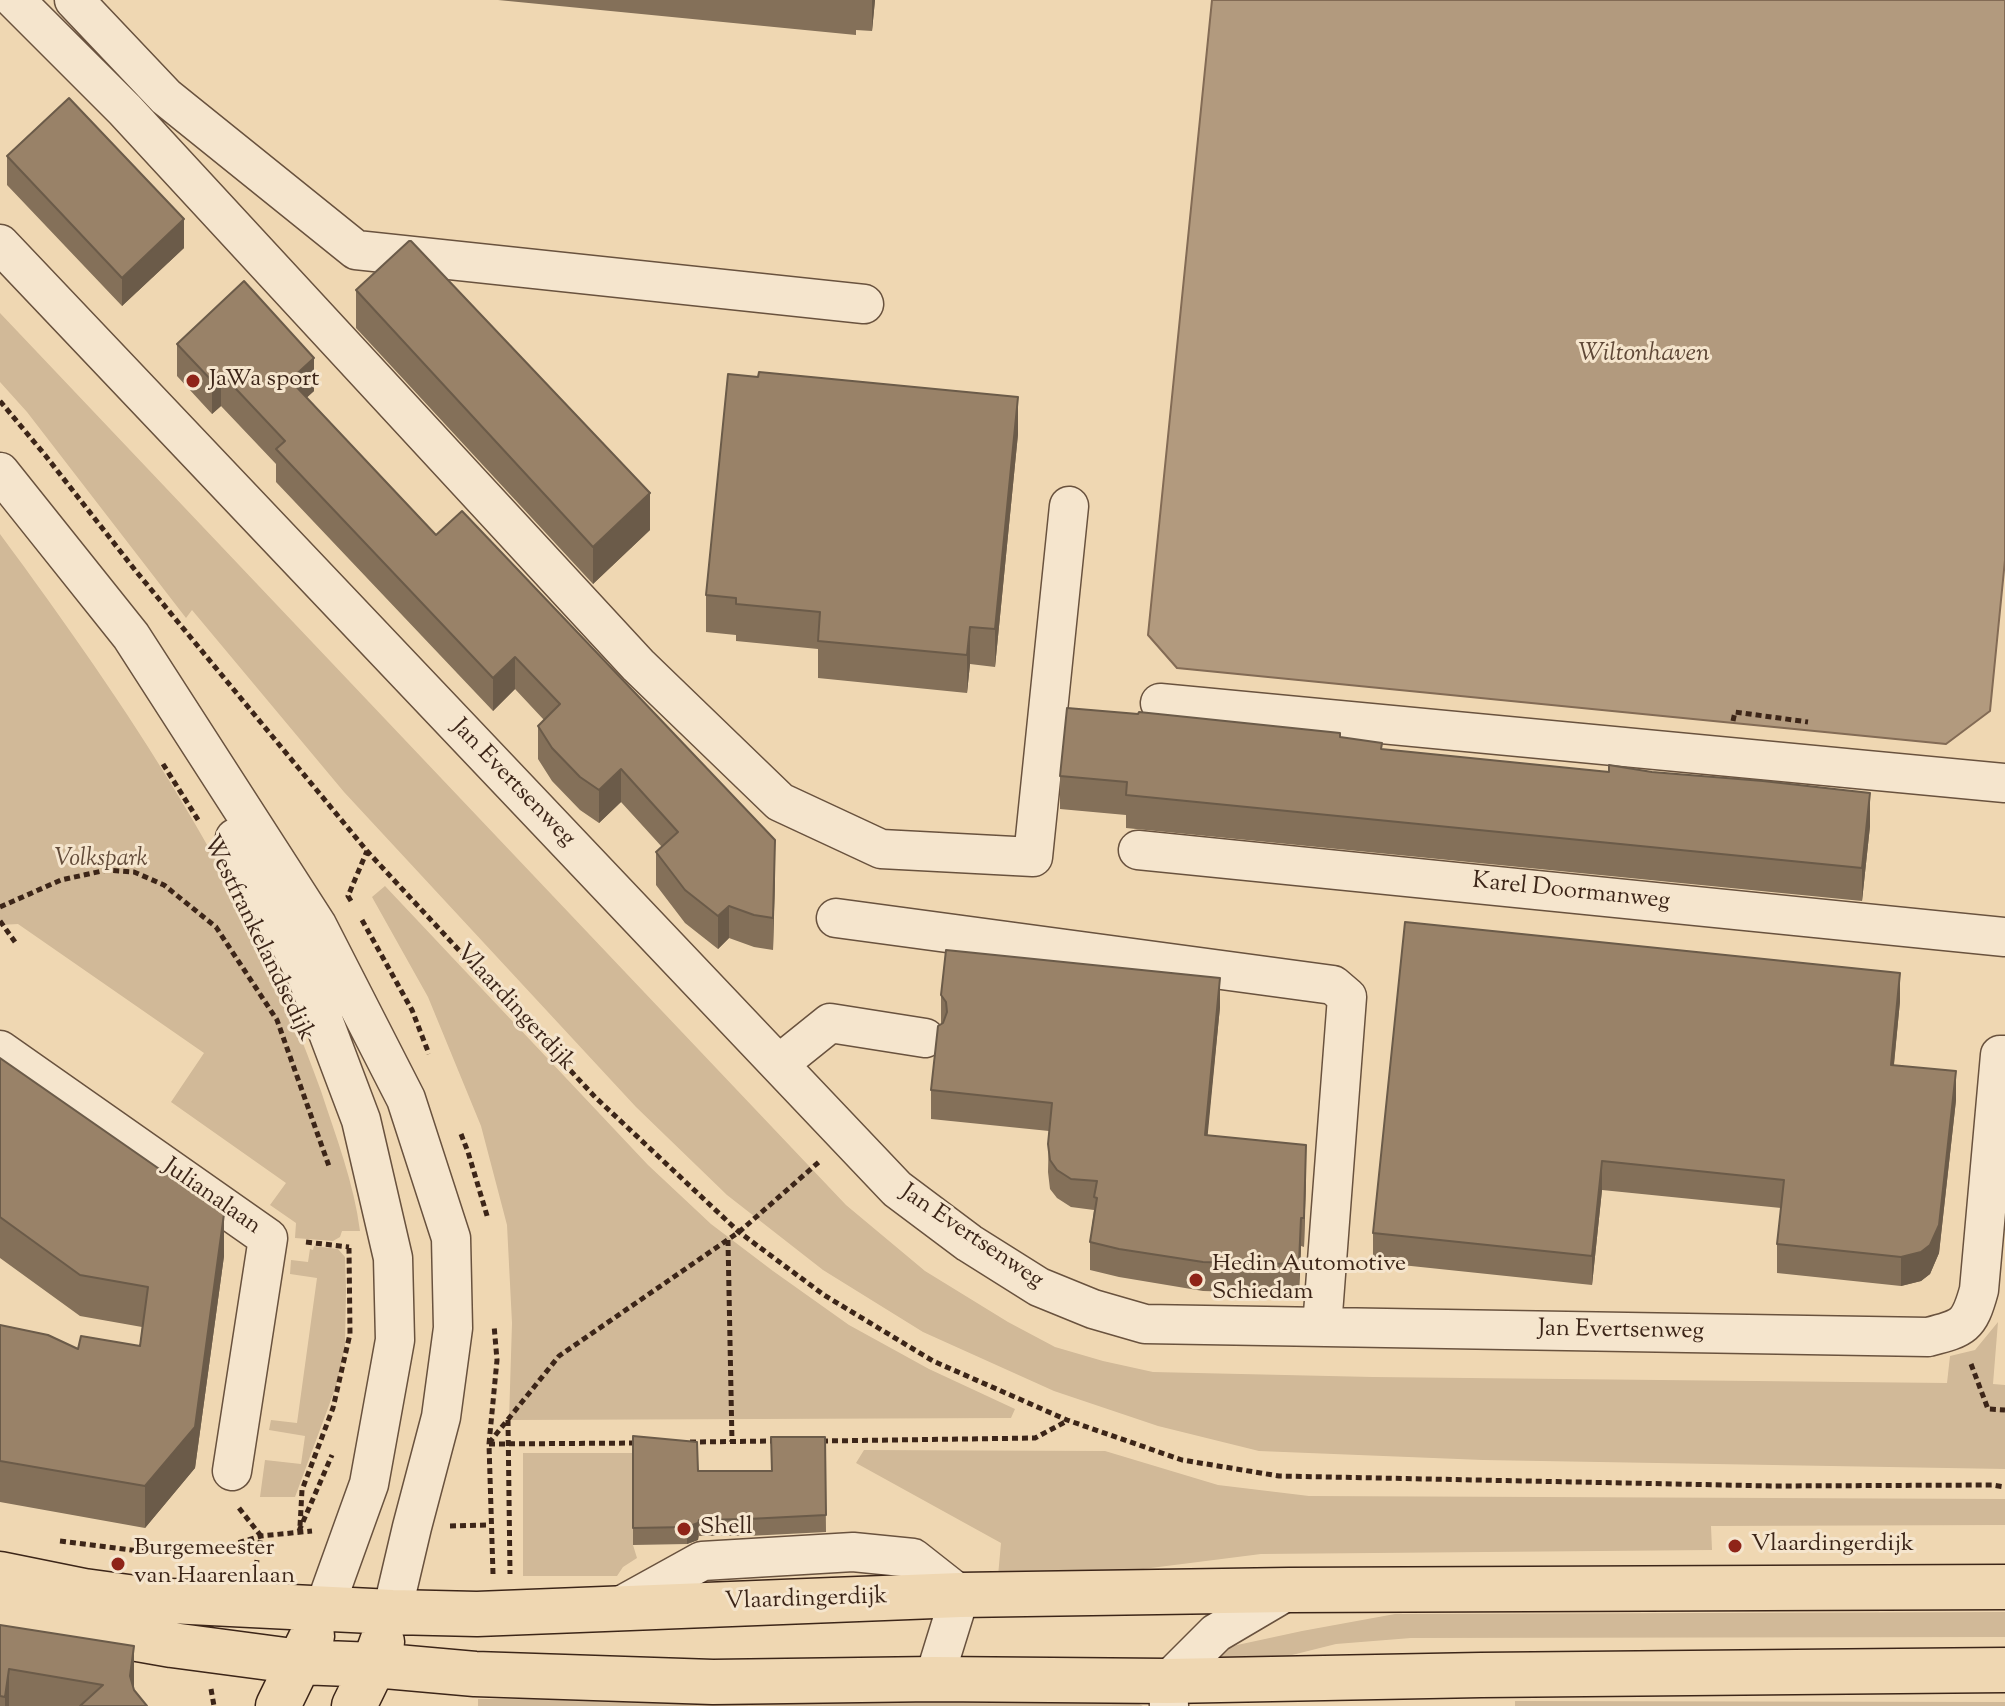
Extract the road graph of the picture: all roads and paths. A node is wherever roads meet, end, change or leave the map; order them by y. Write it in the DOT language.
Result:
graph roads {
  1 [pos="15,0"];
  2 [pos="74,0"];
  3 [pos="0,244"];
  4 [pos="864,304"];
  5 [pos="0,401"];
  6 [pos="0,472"];
  7 [pos="1069,506"];
  8 [pos="131,636"];
  9 [pos="1160,703"];
  10 [pos="1733,722"];
  11 [pos="1808,722"];
  12 [pos="163,762"];
  13 [pos="2005,783"];
  14 [pos="203,829"];
  15 [pos="1138,850"];
  16 [pos="0,907"];
  17 [pos="836,918"];
  18 [pos="0,921"];
  19 [pos="2005,937"];
  20 [pos="15,942"];
  21 [pos="925,1038"];
  22 [pos="0,1050"];
  23 [pos="2005,1055"];
  24 [pos="779,1064"];
  25 [pos="847,1137"];
  26 [pos="331,1171"];
  27 [pos="346,1232"];
  28 [pos="739,1232"];
  29 [pos="728,1240"];
  30 [pos="1322,1327"];
  31 [pos="1958,1330"];
  32 [pos="2005,1410"];
  33 [pos="508,1419"];
  34 [pos="1067,1420"];
  35 [pos="780,1441"];
  36 [pos="812,1441"];
  37 [pos="685,1442"];
  38 [pos="732,1442"];
  39 [pos="653,1443"];
  40 [pos="489,1444"];
  41 [pos="510,1444"];
  42 [pos="334,1451"];
  43 [pos="232,1471"];
  44 [pos="2005,1487"];
  45 [pos="490,1525"];
  46 [pos="299,1531"];
  47 [pos="59,1540"];
  48 [pos="0,1574"];
  49 [pos="2005,1587"];
  50 [pos="1289,1590"];
  51 [pos="960,1595"];
  52 [pos="324,1609"];
  53 [pos="392,1612"];
  54 [pos="496,1614"];
  55 [pos="0,1615"];
  56 [pos="300,1662"];
  57 [pos="374,1665"];
  58 [pos="2005,1670"];
  59 [pos="934,1679"];
  60 [pos="1168,1693"];
  61 [pos="278,1706"];
  62 [pos="354,1706"];
  1 -- 7 [label="street"];
  2 -- 4 [label="street"];
  3 -- 24 [label="street, Jan Evertsenweg"];
  5 -- 28 [label="path, Vlaardingerdijk"];
  6 -- 8 [label="street, Westfrankelandsedijk"];
  8 -- 52 [label="street, Westfrankelandsedijk"];
  8 -- 53 [label="street, Westfrankelandsedijk"];
  9 -- 13 [label="street"];
  10 -- 11 [label="path"];
  12 -- 14 [label="path, Westfrankelandsedijk"];
  15 -- 19 [label="street, Karel Doormanweg"];
  16 -- 26 [label="path"];
  17 -- 30 [label="street"];
  18 -- 20 [label="path"];
  21 -- 24 [label="street"];
  22 -- 43 [label="street, Julianalaan"];
  23 -- 31 [label="street"];
  24 -- 25 [label="street, Jan Evertsenweg"];
  25 -- 28 [label="path"];
  25 -- 30 [label="street, Jan Evertsenweg"];
  27 -- 46 [label="path"];
  28 -- 29 [label="path"];
  28 -- 34 [label="path, Vlaardingerdijk"];
  29 -- 33 [label="path"];
  29 -- 38 [label="path"];
  30 -- 31 [label="street, Jan Evertsenweg"];
  31 -- 32 [label="path"];
  33 -- 40 [label="path"];
  33 -- 41 [label="path"];
  34 -- 36 [label="path"];
  34 -- 44 [label="path, Vlaardingerdijk"];
  35 -- 38 [label="path"];
  37 -- 38 [label="path"];
  39 -- 41 [label="path"];
  40 -- 41 [label="path"];
  40 -- 45 [label="path"];
  41 -- 54 [label="path"];
  42 -- 46 [label="path"];
  46 -- 47 [label="path"];
  48 -- 52 [label="main road, Vlaardingerdijk"];
  49 -- 50 [label="main road, Vlaardingerdijk"];
  50 -- 51 [label="main road, Vlaardingerdijk"];
  50 -- 60 [label="street"];
  51 -- 54 [label="main road, Vlaardingerdijk"];
  51 -- 59 [label="street"];
  52 -- 53 [label="main road, Vlaardingerdijk"];
  52 -- 56 [label="main road"];
  53 -- 54 [label="main road, Vlaardingerdijk"];
  53 -- 57 [label="main road"];
  55 -- 56 [label="main road"];
  56 -- 57 [label="main road"];
  56 -- 61 [label="main road"];
  57 -- 59 [label="main road"];
  57 -- 62 [label="main road"];
  58 -- 60 [label="main road"];
  59 -- 60 [label="main road"];
}
